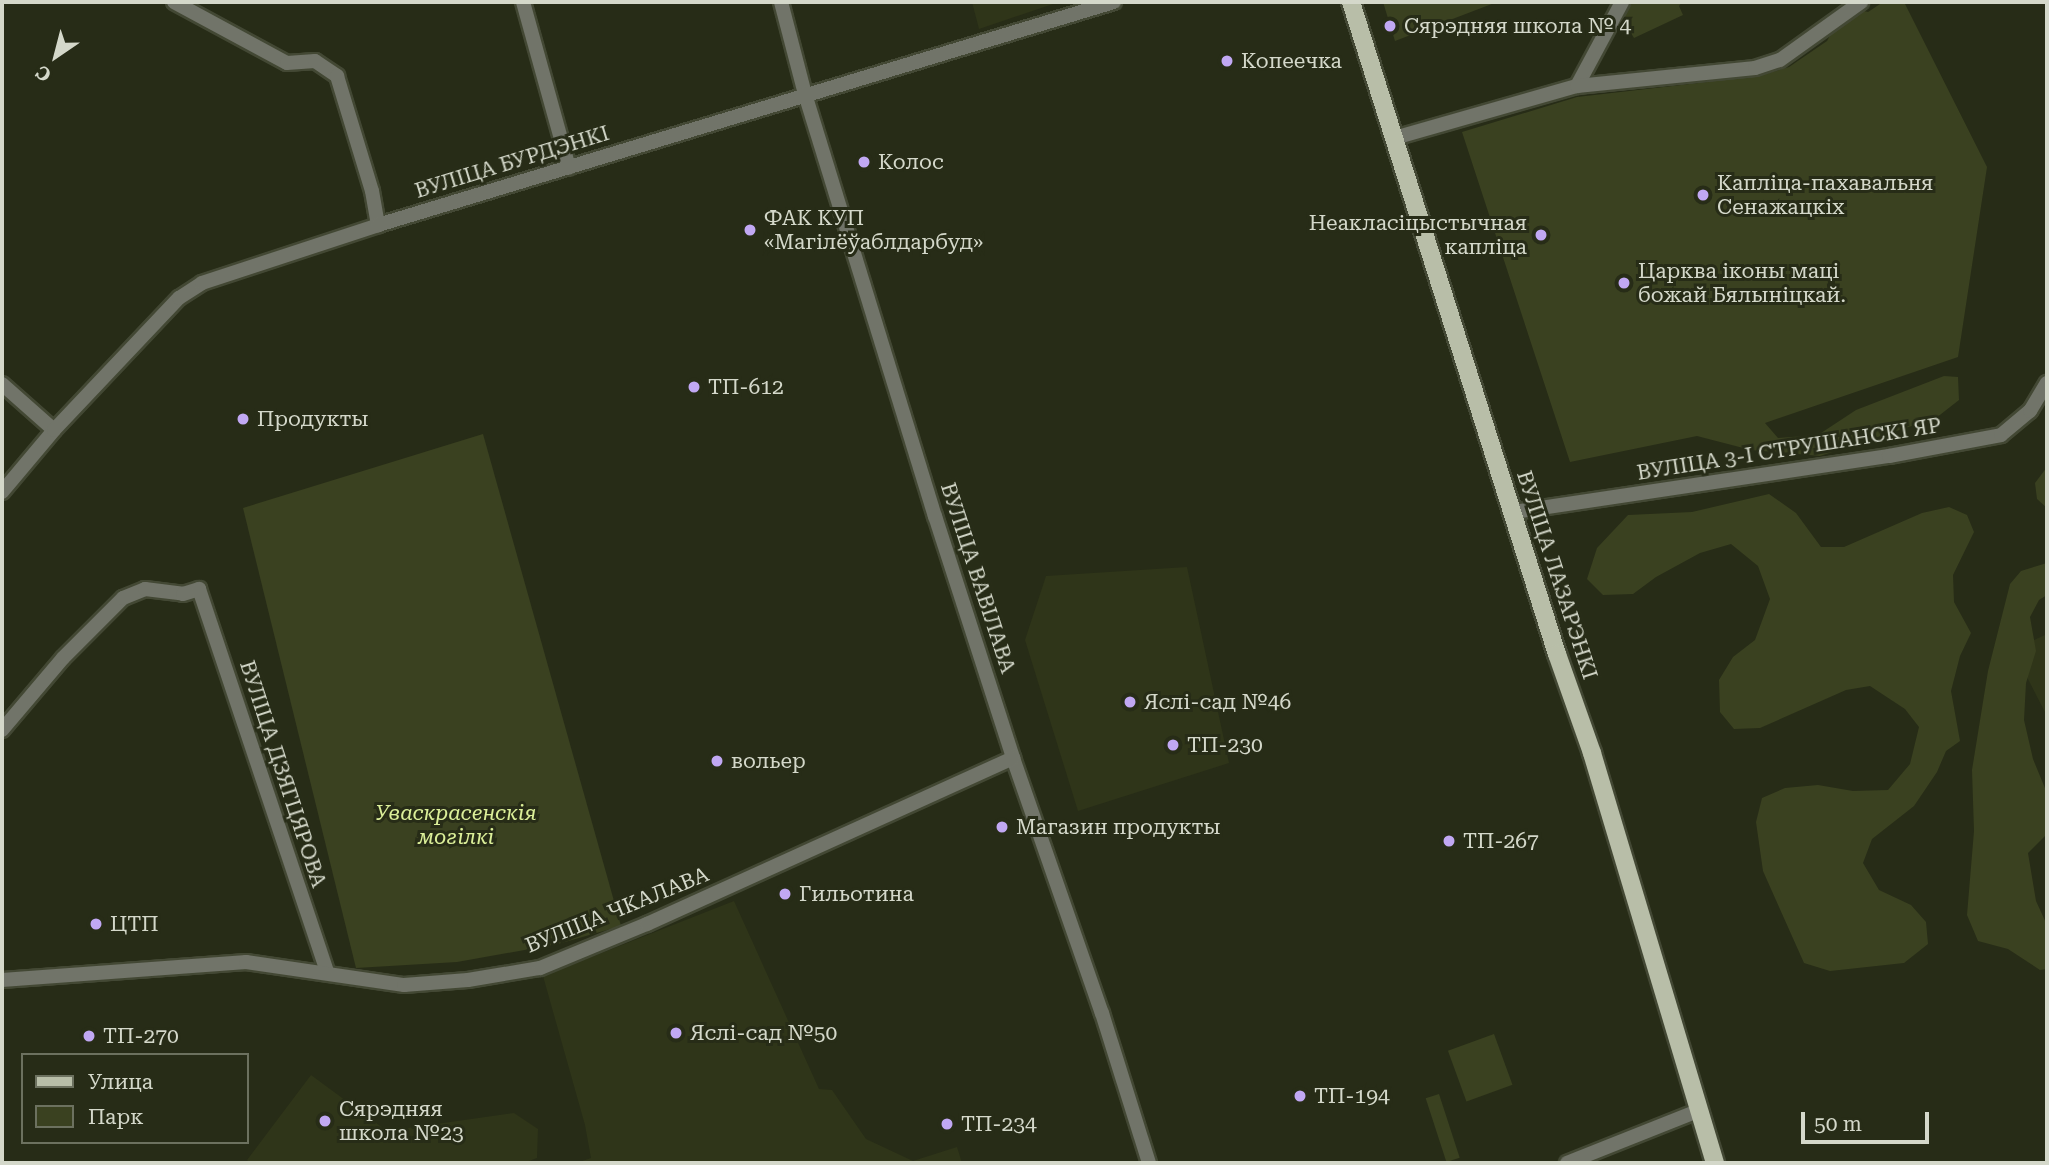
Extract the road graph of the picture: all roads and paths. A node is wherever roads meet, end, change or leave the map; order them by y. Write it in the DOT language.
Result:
graph roads {
  1 [pos="174,2"];
  2 [pos="523,2"];
  3 [pos="780,2"];
  4 [pos="1114,2"];
  5 [pos="1351,2"];
  6 [pos="1622,2"];
  7 [pos="1861,2"];
  8 [pos="1577,86"];
  9 [pos="806,94"];
  10 [pos="1394,138"];
  11 [pos="569,168"];
  12 [pos="379,225"];
  13 [pos="2047,383"];
  14 [pos="2,384"];
  15 [pos="54,430"];
  16 [pos="2,492"];
  17 [pos="1514,512"];
  18 [pos="2,730"];
  19 [pos="1013,758"];
  20 [pos="327,972"];
  21 [pos="2,980"];
  22 [pos="1698,1111"];
  23 [pos="1149,1163"];
  24 [pos="1567,1163"];
  25 [pos="1715,1163"];
  1 -- 12 [label="street"];
  2 -- 11 [label="street"];
  3 -- 9 [label="street, ВУЛІЦА ВАВІЛАВА"];
  4 -- 9 [label="street, ВУЛІЦА БУРДЭНКІ"];
  5 -- 10 [label="main road, ВУЛІЦА ЛАЗАРЭНКІ"];
  6 -- 8 [label="street"];
  7 -- 8 [label="street"];
  8 -- 10 [label="street"];
  9 -- 11 [label="street, ВУЛІЦА БУРДЭНКІ"];
  9 -- 19 [label="street, ВУЛІЦА ВАВІЛАВА"];
  10 -- 17 [label="main road, ВУЛІЦА ЛАЗАРЭНКІ"];
  11 -- 12 [label="street, ВУЛІЦА БУРДЭНКІ"];
  12 -- 15 [label="street, ВУЛІЦА БУРДЭНКІ"];
  13 -- 17 [label="street, ВУЛІЦА 3-І СТРУШАНСКІ ЯР"];
  14 -- 15 [label="street"];
  15 -- 16 [label="street, ВУЛІЦА БУРДЭНКІ"];
  17 -- 22 [label="main road, ВУЛІЦА ЛАЗАРЭНКІ"];
  18 -- 20 [label="street, ВУЛІЦА ДЗЯГЦЯРОВА"];
  19 -- 20 [label="street, ВУЛІЦА ЧКАЛАВА"];
  19 -- 23 [label="street, ВУЛІЦА ВАВІЛАВА"];
  20 -- 21 [label="street, ВУЛІЦА ЧКАЛАВА"];
  22 -- 24 [label="street"];
  22 -- 25 [label="main road, ВУЛІЦА ЛАЗАРЭНКІ"];
}
